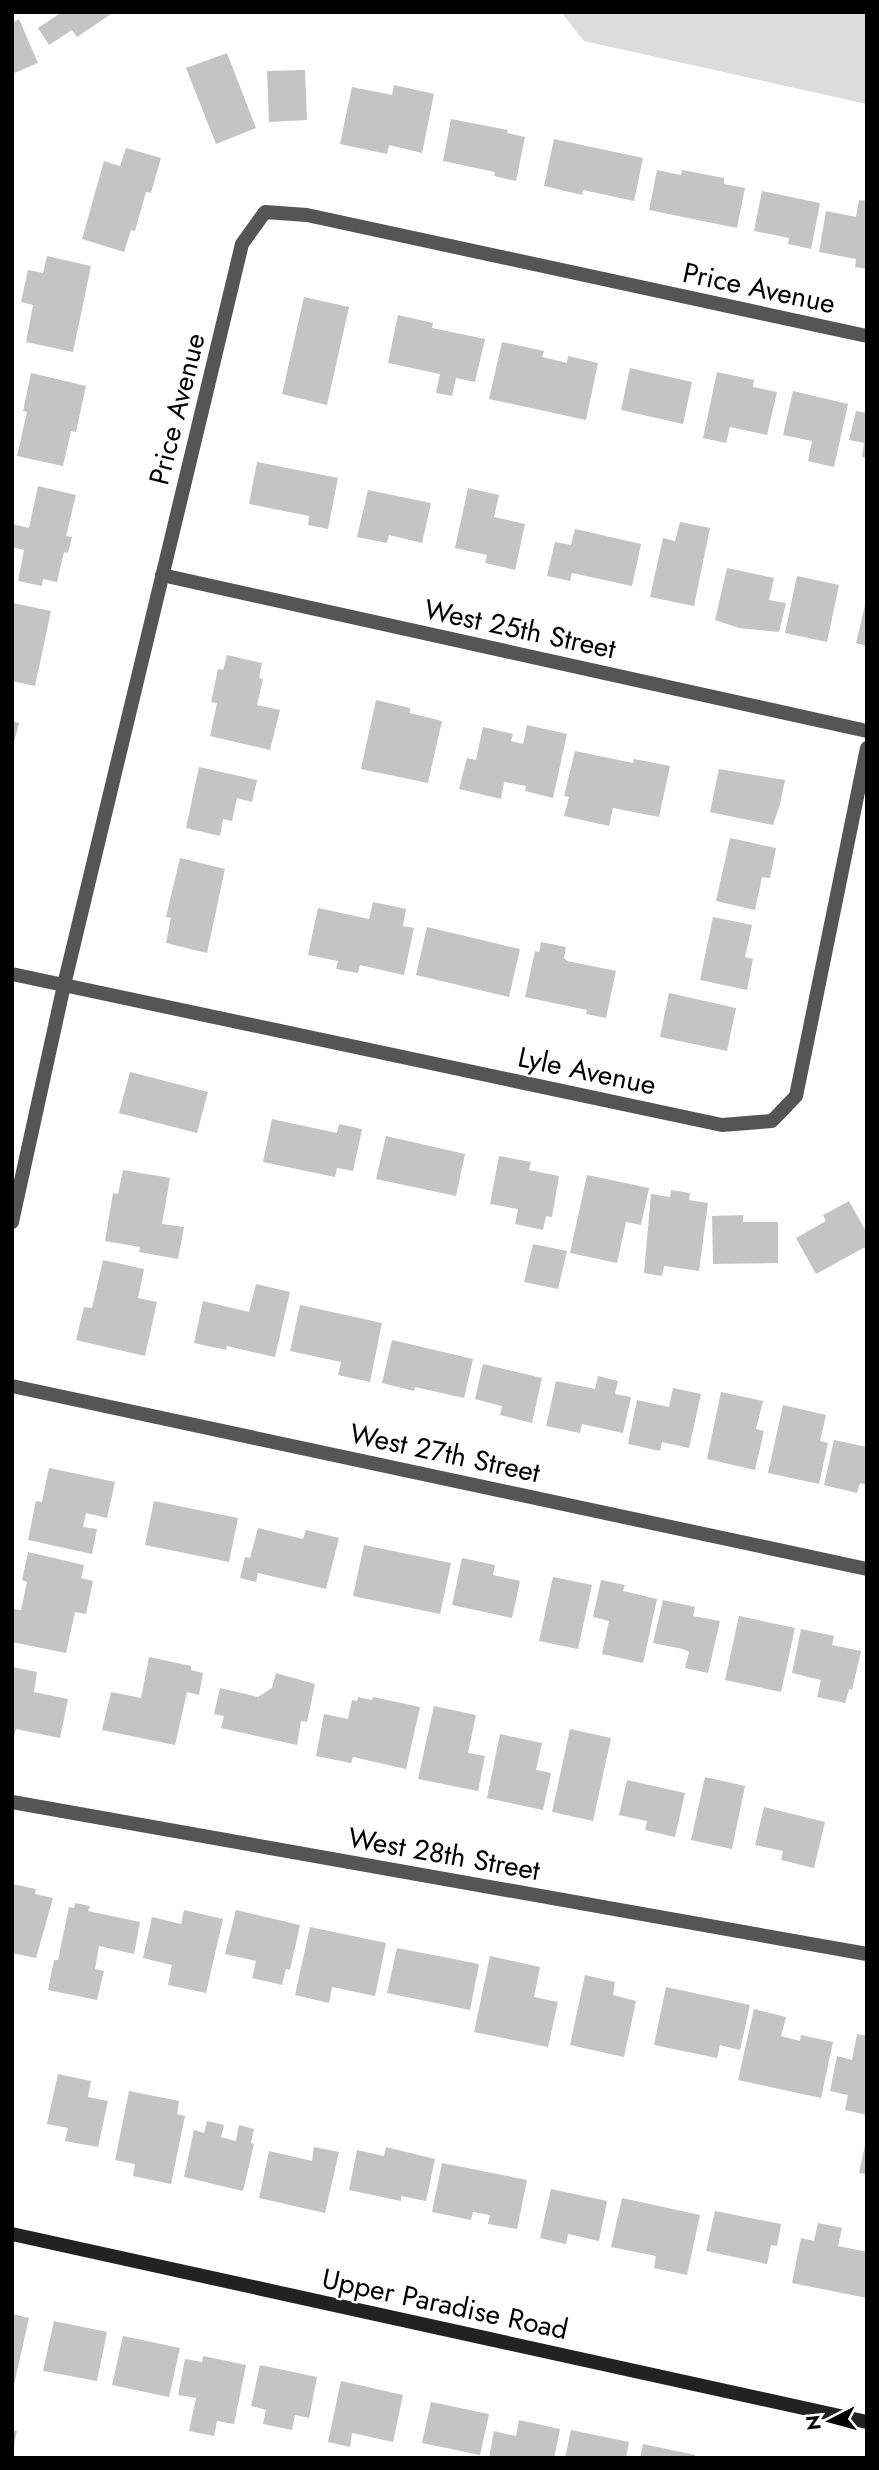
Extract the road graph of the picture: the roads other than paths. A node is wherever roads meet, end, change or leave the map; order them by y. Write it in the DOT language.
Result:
graph roads {
  1 [pos="867,336"];
  2 [pos="162,575"];
  3 [pos="867,730"];
  4 [pos="867,748"];
  5 [pos="12,974"];
  6 [pos="64,985"];
  7 [pos="12,1222"];
  8 [pos="12,1386"];
  9 [pos="867,1569"];
  10 [pos="12,1802"];
  11 [pos="867,1954"];
  12 [pos="12,2234"];
  13 [pos="867,2422"];
  1 -- 2 [label="street, Price Avenue"];
  2 -- 3 [label="street, West 25th Street"];
  2 -- 6 [label="street, Price Avenue"];
  4 -- 6 [label="street, Lyle Avenue"];
  5 -- 6 [label="street, Lyle Avenue"];
  6 -- 7 [label="street, Price Avenue"];
  8 -- 9 [label="street, West 27th Street"];
  10 -- 11 [label="street, West 28th Street"];
  12 -- 13 [label="street, Upper Paradise Road"];
}
